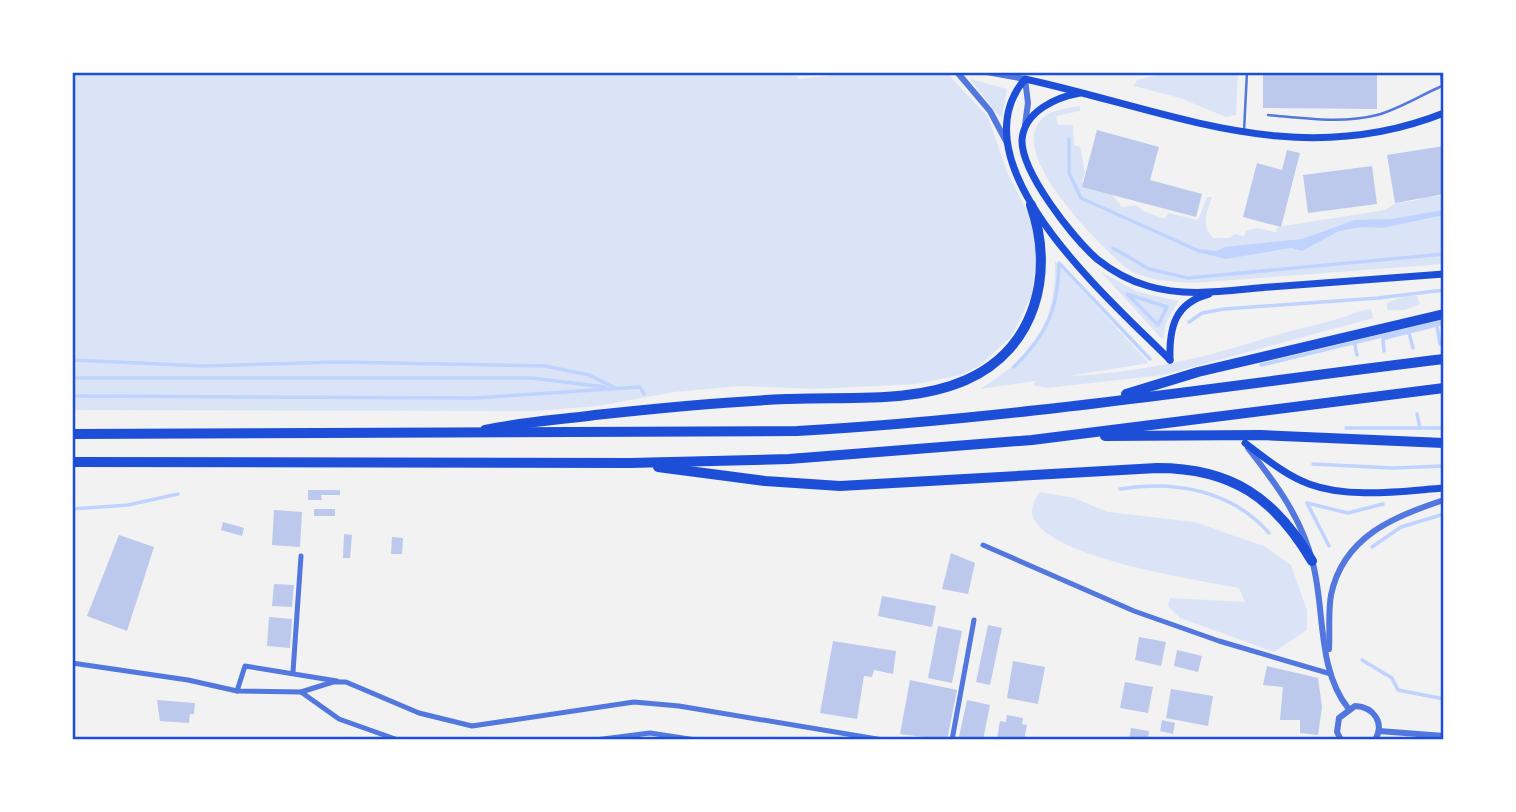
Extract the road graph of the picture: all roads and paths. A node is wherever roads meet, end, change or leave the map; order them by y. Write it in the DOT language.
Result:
graph roads {
  1 [pos="957,72"];
  2 [pos="987,72"];
  3 [pos="1247,72"];
  4 [pos="1441,72"];
  5 [pos="1025,79"];
  6 [pos="1443,85"];
  7 [pos="1084,92"];
  8 [pos="1444,113"];
  9 [pos="1268,115"];
  10 [pos="1244,132"];
  11 [pos="1023,137"];
  12 [pos="1007,143"];
  13 [pos="1031,205"];
  14 [pos="1444,274"];
  15 [pos="1223,291"];
  16 [pos="1444,314"];
  17 [pos="1444,359"];
  18 [pos="1444,388"];
  19 [pos="1099,402"];
  20 [pos="72,434"];
  21 [pos="471,434"];
  22 [pos="1062,437"];
  23 [pos="1245,443"];
  24 [pos="1444,443"];
  25 [pos="72,462"];
  26 [pos="629,463"];
  27 [pos="1444,488"];
  28 [pos="1444,500"];
  29 [pos="983,545"];
  30 [pos="301,556"];
  31 [pos="1312,561"];
  32 [pos="974,620"];
  33 [pos="1329,661"];
  34 [pos="72,663"];
  35 [pos="293,672"];
  36 [pos="1331,674"];
  37 [pos="340,681"];
  38 [pos="237,691"];
  39 [pos="301,692"];
  40 [pos="1348,708"];
  41 [pos="1379,730"];
  42 [pos="1444,736"];
  43 [pos="398,740"];
  44 [pos="595,740"];
  45 [pos="696,740"];
  46 [pos="883,740"];
  47 [pos="952,740"];
  48 [pos="1341,740"];
  49 [pos="1375,740"];
  1 -- 12 [label="street"];
  2 -- 5 [label="street"];
  3 -- 10 [label="lane"];
  4 -- 6 [label="lane"];
  5 -- 7 [label="main road"];
  5 -- 11 [label="street"];
  5 -- 12 [label="main road"];
  6 -- 9 [label="lane"];
  7 -- 10 [label="main road"];
  7 -- 11 [label="main road"];
  8 -- 10 [label="main road"];
  11 -- 15 [label="main road"];
  12 -- 13 [label="main road"];
  13 -- 15 [label="main road"];
  13 -- 21 [label="highway"];
  14 -- 15 [label="main road"];
  16 -- 19 [label="highway"];
  17 -- 19 [label="highway"];
  18 -- 22 [label="highway"];
  19 -- 21 [label="highway"];
  20 -- 21 [label="highway"];
  22 -- 24 [label="highway"];
  22 -- 26 [label="highway"];
  23 -- 27 [label="main road"];
  23 -- 31 [label="street"];
  25 -- 26 [label="highway"];
  26 -- 31 [label="highway"];
  28 -- 33 [label="street"];
  29 -- 36 [label="street"];
  30 -- 35 [label="street"];
  31 -- 33 [label="street"];
  32 -- 47 [label="street"];
  33 -- 36 [label="street"];
  34 -- 38 [label="street"];
  35 -- 37 [label="street"];
  35 -- 38 [label="street"];
  36 -- 40 [label="street"];
  37 -- 39 [label="street"];
  37 -- 46 [label="street"];
  38 -- 39 [label="street"];
  39 -- 43 [label="street"];
  40 -- 41 [label="street"];
  40 -- 48 [label="street"];
  41 -- 42 [label="street"];
  41 -- 49 [label="street"];
  44 -- 45 [label="street"];
}
